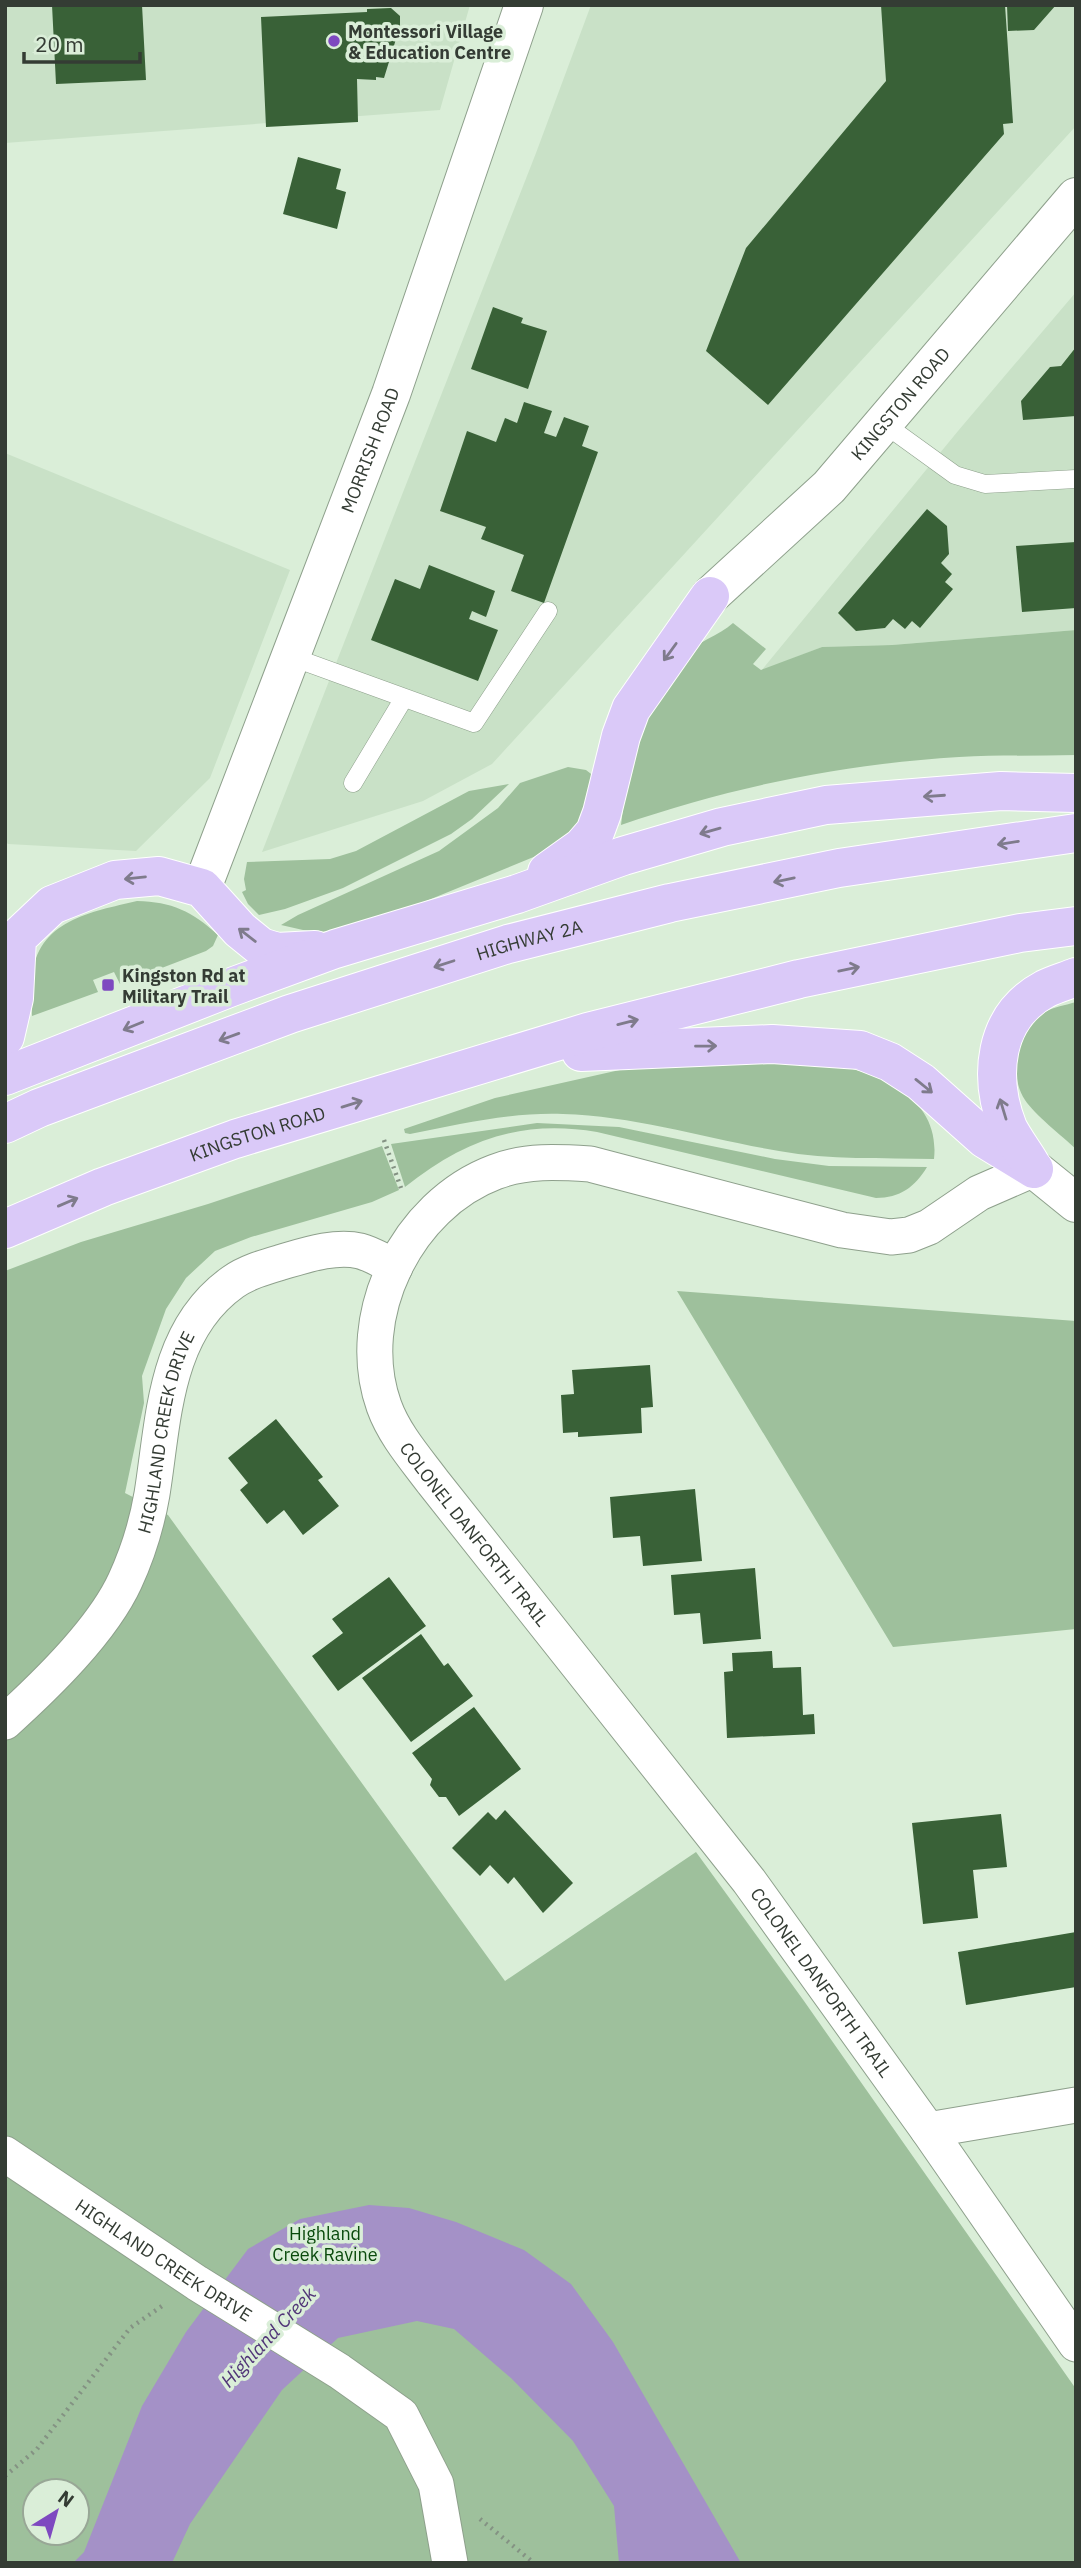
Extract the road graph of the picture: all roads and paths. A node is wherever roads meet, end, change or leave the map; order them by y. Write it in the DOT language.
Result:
graph roads {
  1 [pos="524,5"];
  2 [pos="1076,197"];
  3 [pos="883,423"];
  4 [pos="1076,479"];
  5 [pos="710,597"];
  6 [pos="548,611"];
  7 [pos="292,657"];
  8 [pos="404,698"];
  9 [pos="353,783"];
  10 [pos="1076,793"];
  11 [pos="1076,833"];
  12 [pos="202,888"];
  13 [pos="517,894"];
  14 [pos="1076,926"];
  15 [pos="11,931"];
  16 [pos="335,949"];
  17 [pos="1076,977"];
  18 [pos="5,1037"];
  19 [pos="516,1056"];
  20 [pos="5,1076"];
  21 [pos="5,1124"];
  22 [pos="384,1140"];
  23 [pos="1034,1169"];
  24 [pos="1076,1203"];
  25 [pos="426,1220"];
  26 [pos="5,1229"];
  27 [pos="394,1266"];
  28 [pos="5,1722"];
  29 [pos="1076,2105"];
  30 [pos="928,2130"];
  31 [pos="5,2154"];
  32 [pos="197,2283"];
  33 [pos="1076,2344"];
  34 [pos="5,2476"];
  35 [pos="436,2484"];
  36 [pos="450,2563"];
  37 [pos="534,2563"];
  1 -- 7 [label="street, MORRISH ROAD"];
  2 -- 3 [label="street, KINGSTON ROAD"];
  3 -- 4 [label="lane"];
  3 -- 5 [label="street, KINGSTON ROAD"];
  5 -- 13 [label="main road, one-way"];
  6 -- 8 [label="lane"];
  7 -- 8 [label="lane"];
  7 -- 12 [label="street, MORRISH ROAD"];
  8 -- 9 [label="lane"];
  10 -- 13 [label="main road, one-way"];
  11 -- 21 [label="main road, HIGHWAY 2A, one-way"];
  12 -- 15 [label="main road, one-way"];
  16 -- 12 [label="main road, one-way"];
  13 -- 16 [label="main road"];
  19 -- 14 [label="main road, one-way"];
  15 -- 18 [label="main road"];
  16 -- 20 [label="main road, one-way"];
  23 -- 17 [label="main road, one-way"];
  19 -- 23 [label="main road, one-way"];
  26 -- 19 [label="main road, KINGSTON ROAD, one-way"];
  22 -- 25 [label="path"];
  23 -- 24 [label="street"];
  23 -- 25 [label="street, COLONEL DANFORTH TRAIL"];
  25 -- 27 [label="street, COLONEL DANFORTH TRAIL"];
  27 -- 28 [label="street, HIGHLAND CREEK DRIVE"];
  27 -- 30 [label="street, COLONEL DANFORTH TRAIL"];
  29 -- 30 [label="street"];
  30 -- 33 [label="street, COLONEL DANFORTH TRAIL"];
  31 -- 32 [label="street, HIGHLAND CREEK DRIVE"];
  32 -- 34 [label="path"];
  32 -- 35 [label="street, HIGHLAND CREEK DRIVE"];
  35 -- 36 [label="street, HIGHLAND CREEK DRIVE"];
  35 -- 37 [label="path"];
}
